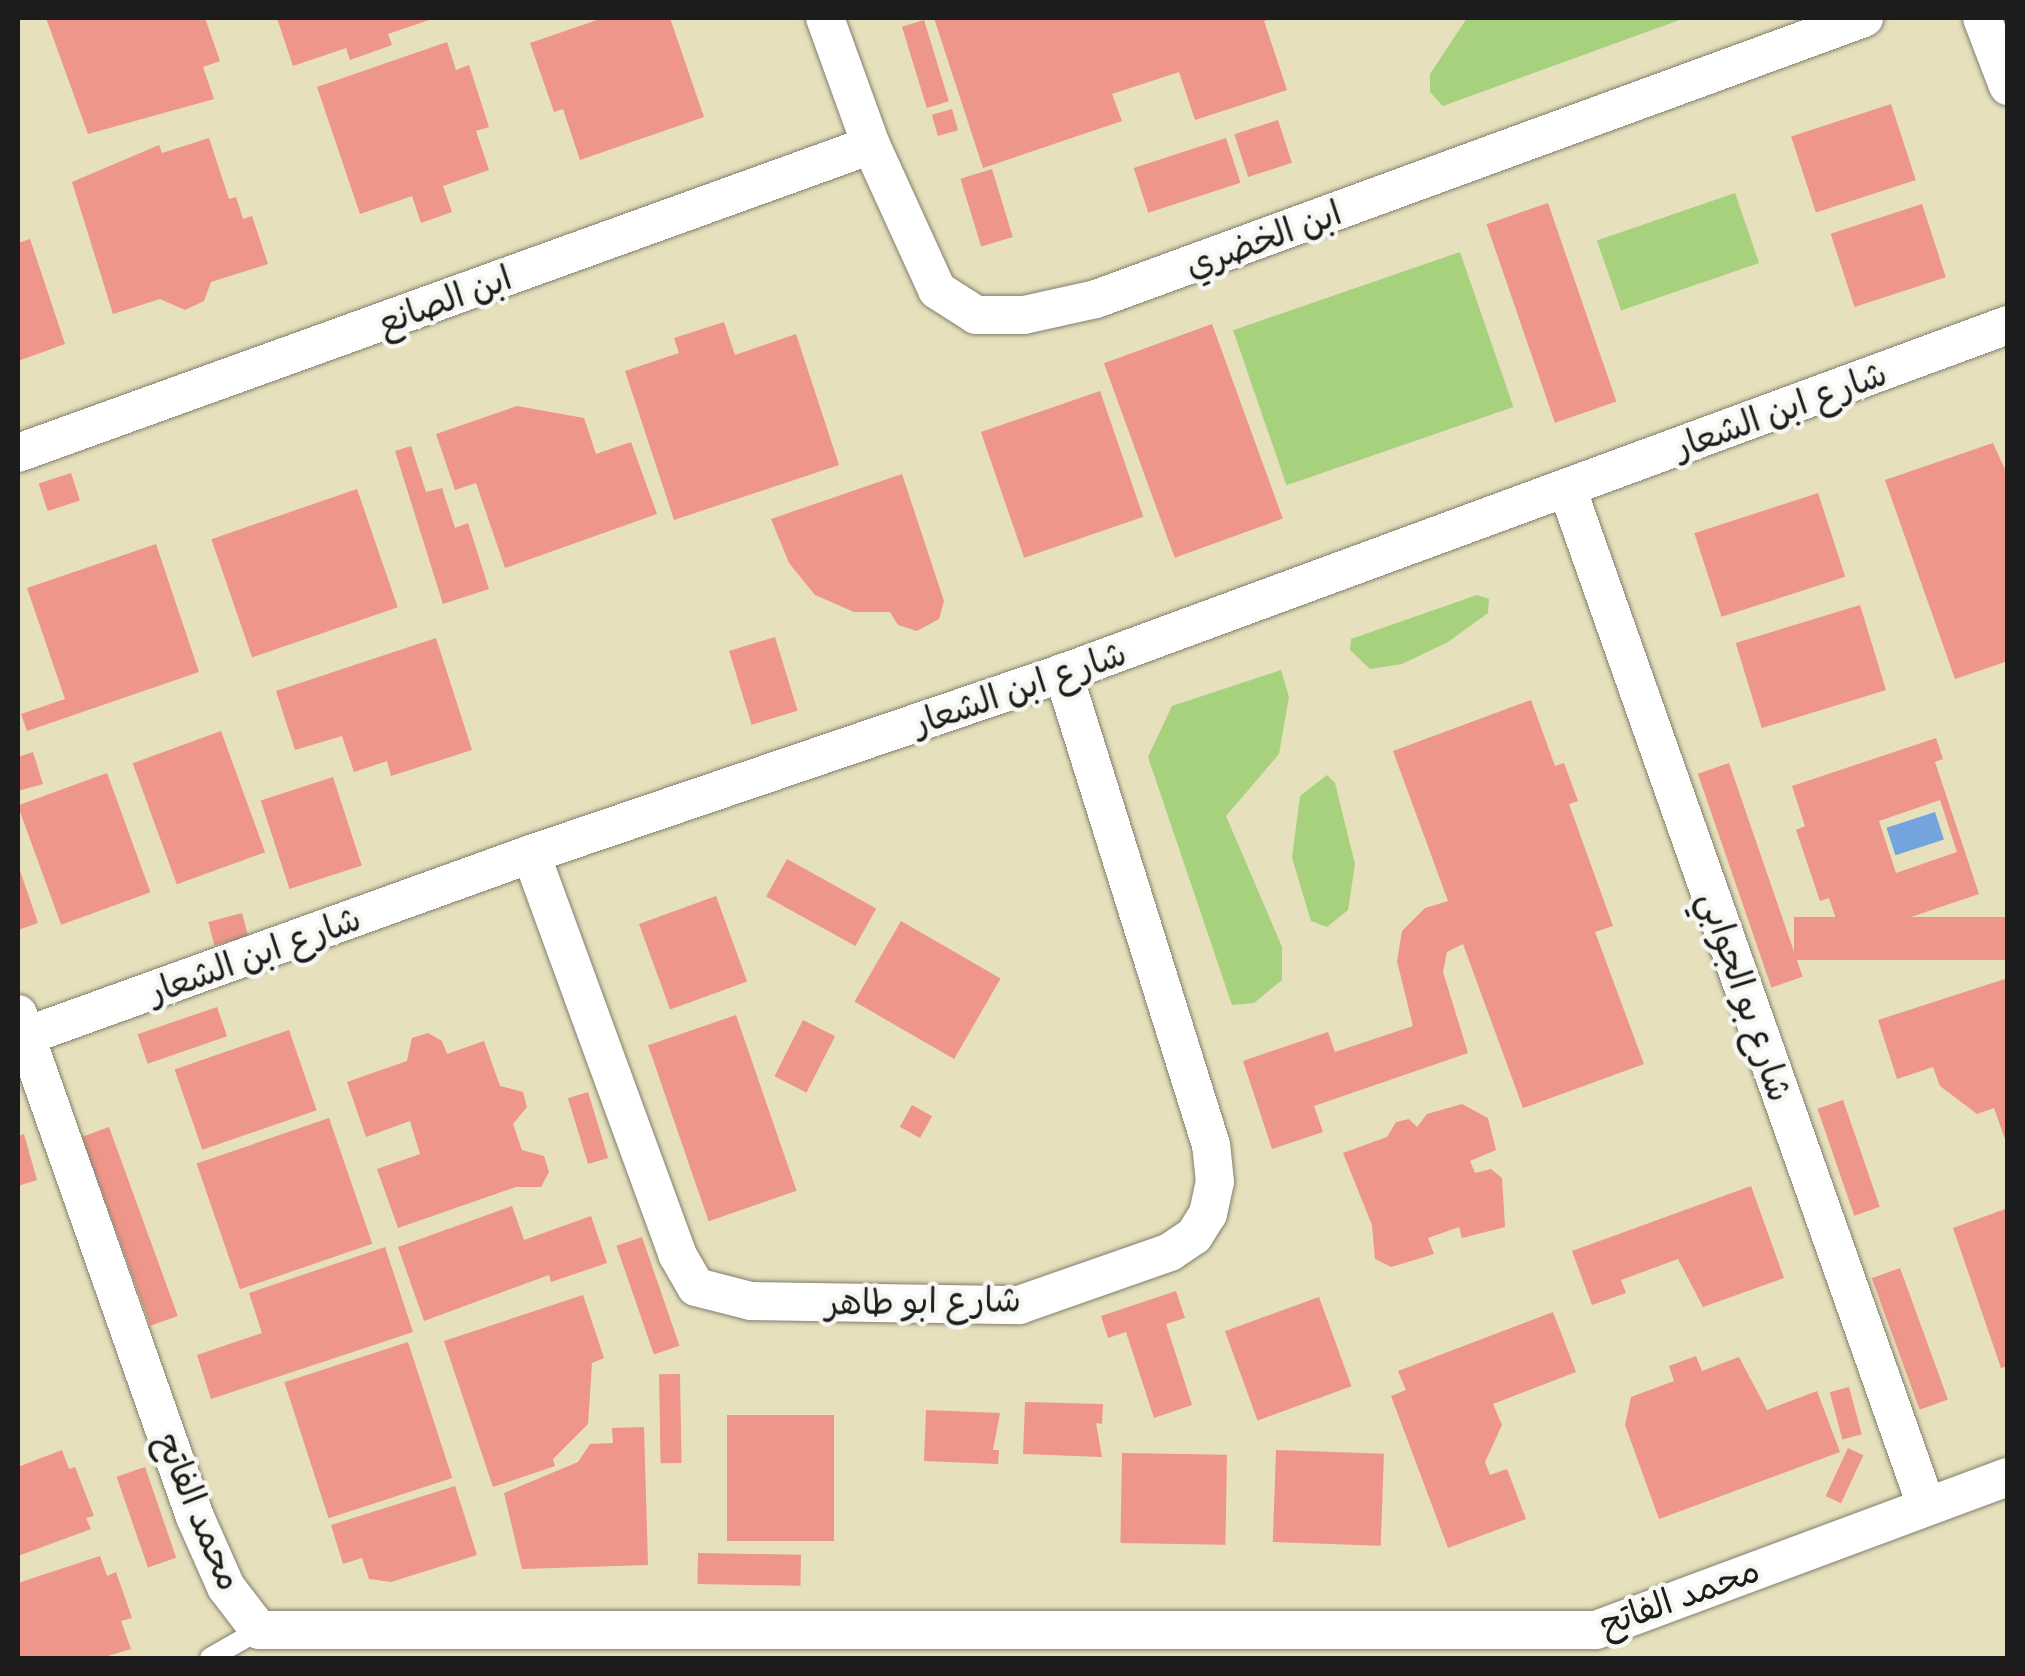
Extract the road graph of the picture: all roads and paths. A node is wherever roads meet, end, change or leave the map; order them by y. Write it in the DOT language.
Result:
graph roads {
  1 [pos="825,18"];
  2 [pos="1864,18"];
  3 [pos="1982,18"];
  4 [pos="2008,86"];
  5 [pos="871,145"];
  6 [pos="2008,325"];
  7 [pos="18,453"];
  8 [pos="1567,488"];
  9 [pos="1063,674"];
  10 [pos="531,854"];
  11 [pos="22,1025"];
  12 [pos="2008,1477"];
  13 [pos="1926,1505"];
  14 [pos="259,1630"];
  15 [pos="210,1658"];
  1 -- 5 [label="street, ابن الخضري"];
  2 -- 5 [label="street, ابن الخضري"];
  3 -- 4 [label="street"];
  5 -- 7 [label="street, ابن الصانع"];
  6 -- 8 [label="street, شارع ابن الشعار"];
  8 -- 9 [label="street, شارع ابن الشعار"];
  8 -- 13 [label="street, شارع بو الجوابي"];
  9 -- 10 [label="street, شارع ابن الشعار"];
  9 -- 10 [label="street, شارع ابو طاهر"];
  10 -- 11 [label="street, شارع ابن الشعار"];
  11 -- 14 [label="street, محمد الفاتح"];
  12 -- 13 [label="street, محمد الفاتح"];
  13 -- 14 [label="street, محمد الفاتح"];
  14 -- 15 [label="lane"];
}
